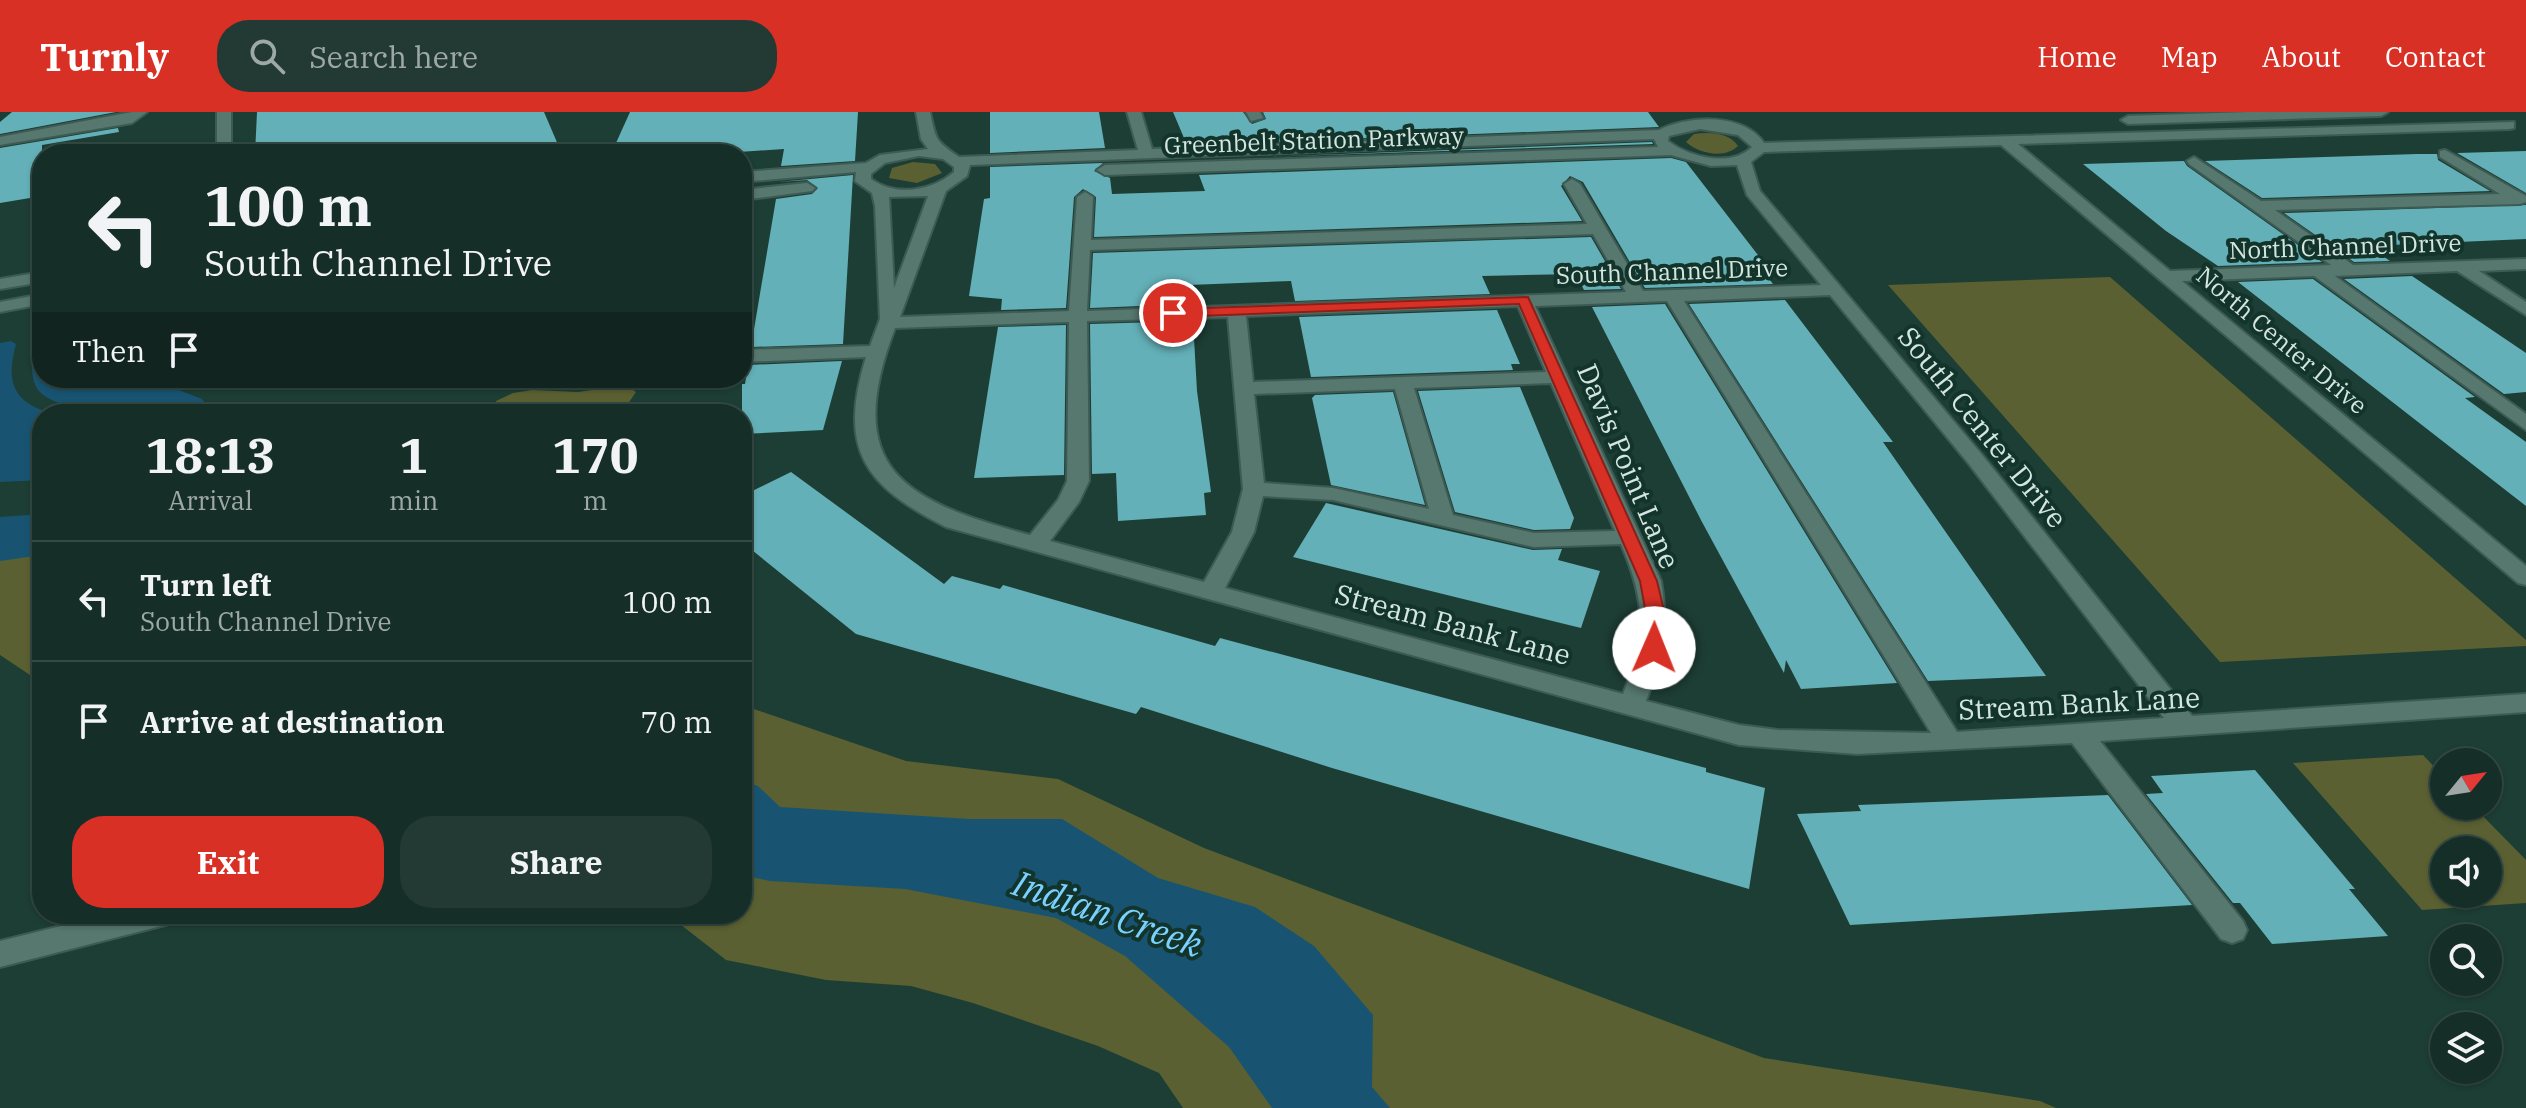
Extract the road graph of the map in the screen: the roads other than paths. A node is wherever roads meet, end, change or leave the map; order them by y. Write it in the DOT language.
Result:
graph roads {
  1 [pos="140,112"];
  2 [pos="224,112"];
  3 [pos="1134,112"];
  4 [pos="1707,112"];
  5 [pos="2381,112"];
  6 [pos="2481,112"];
  7 [pos="922,118"];
  8 [pos="1679,118"];
  9 [pos="2115,121"];
  10 [pos="2037,123"];
  11 [pos="1718,125"];
  12 [pos="2509,125"];
  13 [pos="2526,130"];
  14 [pos="1745,133"];
  15 [pos="1662,134"];
  16 [pos="0,141"];
  17 [pos="2005,141"];
  18 [pos="224,144"];
  19 [pos="1760,148"];
  20 [pos="1671,151"];
  21 [pos="1146,152"];
  22 [pos="939,153"];
  23 [pos="898,154"];
  24 [pos="2445,154"];
  25 [pos="1743,160"];
  26 [pos="2194,161"];
  27 [pos="868,167"];
  28 [pos="959,169"];
  29 [pos="752,176"];
  30 [pos="1572,184"];
  31 [pos="873,188"];
  32 [pos="939,188"];
  33 [pos="752,194"];
  34 [pos="1085,197"];
  35 [pos="2522,200"];
  36 [pos="2258,206"];
  37 [pos="1598,229"];
  38 [pos="1082,245"];
  39 [pos="2526,264"];
  40 [pos="2460,266"];
  41 [pos="2349,270"];
  42 [pos="2318,271"];
  43 [pos="2167,276"];
  44 [pos="32,279"];
  45 [pos="0,284"];
  46 [pos="1834,290"];
  47 [pos="1672,295"];
  48 [pos="1637,296"];
  49 [pos="1524,300"];
  50 [pos="32,301"];
  51 [pos="0,307"];
  52 [pos="2526,310"];
  53 [pos="1236,311"];
  54 [pos="1078,316"];
  55 [pos="888,320"];
  56 [pos="879,351"];
  57 [pos="752,356"];
  58 [pos="1558,377"];
  59 [pos="1403,382"];
  60 [pos="1244,388"];
  61 [pos="2526,424"];
  62 [pos="1254,489"];
  63 [pos="1443,518"];
  64 [pos="1630,537"];
  65 [pos="1036,543"];
  66 [pos="2526,578"];
  67 [pos="1212,590"];
  68 [pos="2526,703"];
  69 [pos="1632,704"];
  70 [pos="2186,727"];
  71 [pos="2079,733"];
  72 [pos="1949,741"];
  73 [pos="121,924"];
  74 [pos="2232,930"];
  75 [pos="0,954"];
  1 -- 16 [label="street"];
  2 -- 18 [label="street"];
  3 -- 21 [label="street"];
  4 -- 11 [label="street"];
  5 -- 9 [label="street"];
  6 -- 12 [label="street"];
  7 -- 22 [label="street"];
  7 -- 23 [label="street"];
  8 -- 11 [label="street"];
  8 -- 15 [label="street"];
  10 -- 14 [label="street"];
  11 -- 14 [label="street"];
  12 -- 13 [label="street"];
  12 -- 17 [label="street"];
  14 -- 19 [label="street"];
  15 -- 20 [label="street"];
  15 -- 21 [label="street, Greenbelt Station Parkway"];
  17 -- 19 [label="street"];
  17 -- 43 [label="street, North Center Drive"];
  19 -- 25 [label="street"];
  20 -- 25 [label="street, Greenbelt Station Parkway"];
  20 -- 28 [label="street, Greenbelt Station Parkway"];
  21 -- 28 [label="street, Greenbelt Station Parkway"];
  22 -- 23 [label="street"];
  22 -- 28 [label="street"];
  23 -- 27 [label="street"];
  24 -- 35 [label="street"];
  25 -- 46 [label="street, South Center Drive"];
  26 -- 36 [label="street"];
  27 -- 29 [label="street"];
  27 -- 31 [label="street, Stream Bank Lane"];
  28 -- 32 [label="street"];
  30 -- 37 [label="street"];
  31 -- 32 [label="street"];
  31 -- 33 [label="street"];
  31 -- 55 [label="street, Stream Bank Lane"];
  32 -- 55 [label="street, Stream Bank Lane"];
  34 -- 38 [label="street"];
  35 -- 36 [label="street"];
  36 -- 41 [label="street"];
  37 -- 38 [label="street"];
  37 -- 48 [label="street"];
  38 -- 54 [label="street"];
  39 -- 40 [label="street, North Channel Drive"];
  40 -- 41 [label="street, North Channel Drive"];
  40 -- 52 [label="street"];
  41 -- 42 [label="street, North Channel Drive"];
  42 -- 43 [label="street, North Channel Drive"];
  42 -- 61 [label="street"];
  43 -- 66 [label="street, North Center Drive"];
  44 -- 45 [label="street"];
  46 -- 47 [label="street, South Channel Drive"];
  46 -- 70 [label="street, South Center Drive"];
  47 -- 48 [label="street, South Channel Drive"];
  47 -- 72 [label="street"];
  48 -- 49 [label="street, South Channel Drive"];
  49 -- 53 [label="street, South Channel Drive"];
  49 -- 58 [label="street, Davis Point Lane"];
  50 -- 51 [label="street"];
  53 -- 54 [label="street, South Channel Drive"];
  53 -- 60 [label="street"];
  54 -- 55 [label="street, South Channel Drive"];
  54 -- 65 [label="street"];
  55 -- 56 [label="street, Stream Bank Lane"];
  56 -- 57 [label="street"];
  56 -- 65 [label="street, Stream Bank Lane"];
  58 -- 59 [label="street"];
  58 -- 64 [label="street, Davis Point Lane"];
  59 -- 60 [label="street"];
  59 -- 63 [label="street"];
  60 -- 62 [label="street"];
  62 -- 63 [label="street"];
  62 -- 67 [label="street"];
  63 -- 64 [label="street"];
  64 -- 69 [label="street, Davis Point Lane"];
  65 -- 67 [label="street, Stream Bank Lane"];
  67 -- 69 [label="street, Stream Bank Lane"];
  68 -- 70 [label="street, Stream Bank Lane"];
  69 -- 72 [label="street, Stream Bank Lane"];
  70 -- 71 [label="street, Stream Bank Lane"];
  71 -- 72 [label="street, Stream Bank Lane"];
  71 -- 74 [label="street"];
  73 -- 75 [label="street"];
}
